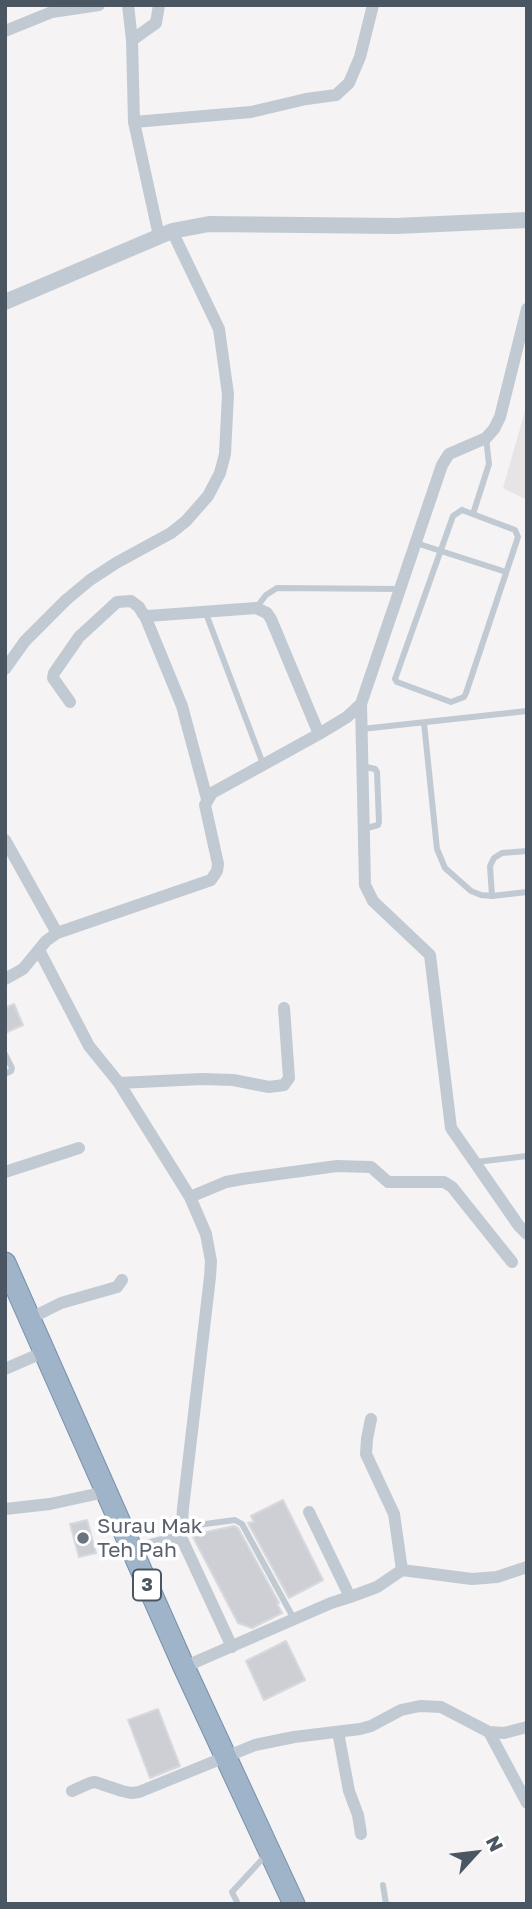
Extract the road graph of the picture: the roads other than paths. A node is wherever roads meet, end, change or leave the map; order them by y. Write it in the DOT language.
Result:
graph roads {
  1 [pos="99,5"];
  2 [pos="128,5"];
  3 [pos="159,5"];
  4 [pos="373,5"];
  5 [pos="5,31"];
  6 [pos="132,40"];
  7 [pos="134,122"];
  8 [pos="527,220"];
  9 [pos="166,234"];
  10 [pos="5,302"];
  11 [pos="527,309"];
  12 [pos="486,438"];
  13 [pos="473,514"];
  14 [pos="416,542"];
  15 [pos="440,551"];
  16 [pos="506,572"];
  17 [pos="400,589"];
  18 [pos="256,608"];
  19 [pos="205,611"];
  20 [pos="145,616"];
  21 [pos="5,669"];
  22 [pos="70,702"];
  23 [pos="361,704"];
  24 [pos="527,711"];
  25 [pos="424,723"];
  26 [pos="362,729"];
  27 [pos="319,734"];
  28 [pos="263,764"];
  29 [pos="207,799"];
  30 [pos="5,840"];
  31 [pos="527,851"];
  32 [pos="527,892"];
  33 [pos="492,896"];
  34 [pos="57,933"];
  35 [pos="39,950"];
  36 [pos="5,979"];
  37 [pos="284,1008"];
  38 [pos="5,1054"];
  39 [pos="5,1074"];
  40 [pos="119,1083"];
  41 [pos="79,1148"];
  42 [pos="527,1156"];
  43 [pos="474,1162"];
  44 [pos="5,1172"];
  45 [pos="190,1197"];
  46 [pos="527,1234"];
  47 [pos="512,1262"];
  48 [pos="5,1263"];
  49 [pos="122,1280"];
  50 [pos="29,1319"];
  51 [pos="44,1353"];
  52 [pos="5,1369"];
  53 [pos="371,1419"];
  54 [pos="105,1492"];
  55 [pos="5,1509"];
  56 [pos="309,1511"];
  57 [pos="182,1532"];
  58 [pos="131,1550"];
  59 [pos="527,1567"];
  60 [pos="402,1570"];
  61 [pos="351,1597"];
  62 [pos="294,1619"];
  63 [pos="232,1647"];
  64 [pos="184,1667"];
  65 [pos="527,1727"];
  66 [pos="338,1732"];
  67 [pos="489,1732"];
  68 [pos="225,1756"];
  69 [pos="72,1791"];
  70 [pos="527,1804"];
  71 [pos="361,1834"];
  72 [pos="269,1852"];
  73 [pos="383,1885"];
  74 [pos="237,1904"];
  75 [pos="295,1904"];
  76 [pos="386,1904"];
  1 -- 5 [label="street"];
  2 -- 6 [label="street"];
  3 -- 6 [label="street"];
  4 -- 7 [label="street"];
  6 -- 7 [label="street"];
  7 -- 9 [label="street"];
  8 -- 9 [label="street"];
  9 -- 10 [label="street"];
  9 -- 21 [label="street"];
  11 -- 12 [label="street"];
  12 -- 13 [label="lane"];
  12 -- 14 [label="street"];
  13 -- 15 [label="lane"];
  13 -- 16 [label="lane"];
  14 -- 15 [label="lane"];
  14 -- 17 [label="street"];
  15 -- 16 [label="lane"];
  15 -- 16 [label="lane"];
  17 -- 18 [label="lane"];
  17 -- 23 [label="street"];
  18 -- 19 [label="street"];
  18 -- 27 [label="street"];
  19 -- 20 [label="street"];
  19 -- 28 [label="lane"];
  20 -- 22 [label="street"];
  20 -- 29 [label="street"];
  23 -- 26 [label="street"];
  23 -- 27 [label="street"];
  24 -- 25 [label="lane"];
  25 -- 26 [label="lane"];
  25 -- 33 [label="lane"];
  26 -- 43 [label="street"];
  27 -- 28 [label="street"];
  28 -- 29 [label="street"];
  29 -- 34 [label="street"];
  30 -- 34 [label="street"];
  31 -- 33 [label="lane"];
  32 -- 33 [label="lane"];
  34 -- 35 [label="street"];
  35 -- 36 [label="street"];
  35 -- 40 [label="street"];
  37 -- 40 [label="street"];
  38 -- 39 [label="lane"];
  40 -- 45 [label="street"];
  41 -- 44 [label="street"];
  42 -- 43 [label="lane"];
  43 -- 46 [label="street"];
  45 -- 47 [label="street"];
  45 -- 57 [label="street"];
  48 -- 50 [label="highway, 3"];
  49 -- 50 [label="street"];
  50 -- 51 [label="highway, 3"];
  51 -- 52 [label="street"];
  51 -- 54 [label="highway, 3"];
  53 -- 60 [label="street"];
  54 -- 55 [label="street"];
  54 -- 58 [label="highway, 3"];
  56 -- 61 [label="street"];
  57 -- 58 [label="street"];
  57 -- 62 [label="lane"];
  57 -- 63 [label="street"];
  58 -- 64 [label="highway, 3"];
  59 -- 60 [label="street"];
  60 -- 61 [label="street"];
  61 -- 62 [label="street"];
  62 -- 63 [label="street"];
  63 -- 64 [label="street"];
  64 -- 68 [label="highway, 3"];
  65 -- 67 [label="street"];
  66 -- 67 [label="street"];
  66 -- 68 [label="street"];
  66 -- 71 [label="street"];
  67 -- 70 [label="street"];
  68 -- 69 [label="street"];
  68 -- 72 [label="highway, 3"];
  72 -- 74 [label="lane"];
  72 -- 75 [label="highway, 3"];
  73 -- 76 [label="lane"];
}
